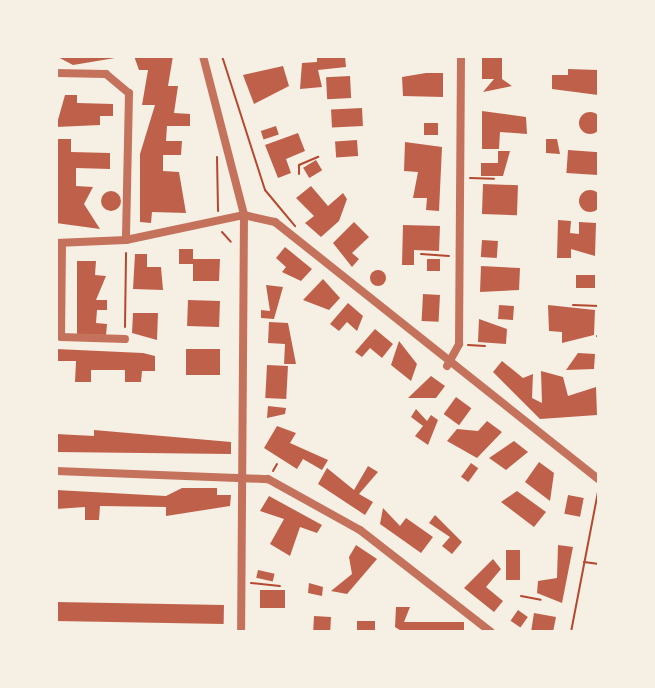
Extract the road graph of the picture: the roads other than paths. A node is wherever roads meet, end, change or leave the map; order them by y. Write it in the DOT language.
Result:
graph roads {
  1 [pos="203,56"];
  2 [pos="461,56"];
  3 [pos="56,73"];
  4 [pos="244,215"];
  5 [pos="126,240"];
  6 [pos="59,243"];
  7 [pos="58,315"];
  8 [pos="125,339"];
  9 [pos="447,366"];
  10 [pos="56,471"];
  11 [pos="245,475"];
  12 [pos="599,480"];
  13 [pos="241,632"];
  14 [pos="491,632"];
  1 -- 4 [label="street"];
  2 -- 9 [label="street"];
  3 -- 5 [label="street"];
  4 -- 5 [label="street"];
  4 -- 9 [label="street"];
  4 -- 11 [label="street"];
  5 -- 6 [label="street"];
  6 -- 7 [label="street"];
  7 -- 8 [label="street"];
  9 -- 12 [label="street"];
  10 -- 11 [label="street"];
  11 -- 13 [label="street"];
  11 -- 14 [label="street"];
}
